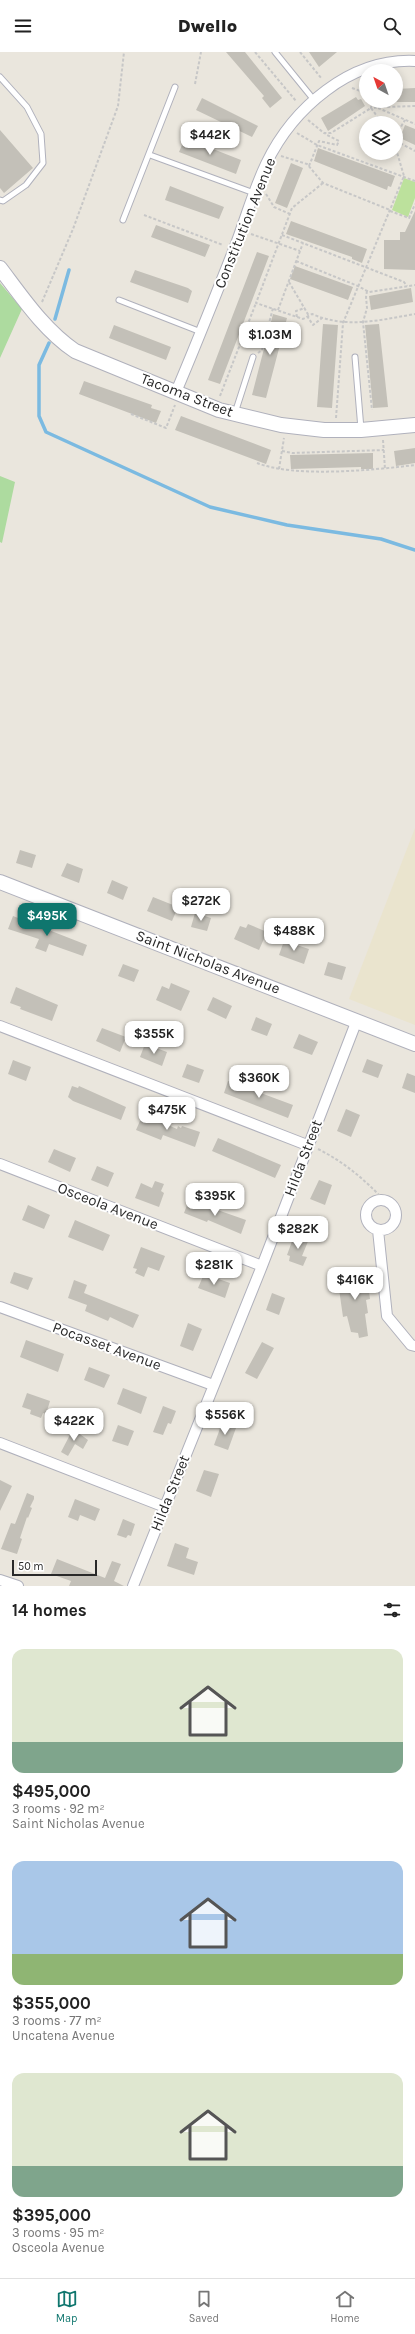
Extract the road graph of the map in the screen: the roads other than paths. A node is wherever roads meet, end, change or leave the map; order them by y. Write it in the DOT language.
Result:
graph roads {
  1 [pos="275,52"];
  2 [pos="415,62"];
  3 [pos="0,77"];
  4 [pos="175,87"];
  5 [pos="314,100"];
  6 [pos="150,155"];
  7 [pos="255,193"];
  8 [pos="0,200"];
  9 [pos="123,220"];
  10 [pos="0,268"];
  11 [pos="119,300"];
  12 [pos="201,332"];
  13 [pos="253,357"];
  14 [pos="355,357"];
  15 [pos="176,397"];
  16 [pos="235,414"];
  17 [pos="415,425"];
  18 [pos="361,430"];
  19 [pos="0,882"];
  20 [pos="357,1020"];
  21 [pos="0,1026"];
  22 [pos="415,1044"];
  23 [pos="307,1145"];
  24 [pos="0,1164"];
  25 [pos="378,1230"];
  26 [pos="262,1266"];
  27 [pos="0,1307"];
  28 [pos="415,1346"];
  29 [pos="213,1385"];
  30 [pos="0,1443"];
  31 [pos="165,1507"];
  32 [pos="0,1581"];
  33 [pos="18,1586"];
  34 [pos="133,1586"];
  1 -- 5 [label="lane"];
  2 -- 5 [label="street, Constitution Avenue"];
  3 -- 8 [label="lane"];
  4 -- 6 [label="lane"];
  5 -- 7 [label="street, Constitution Avenue"];
  6 -- 7 [label="lane"];
  6 -- 9 [label="lane"];
  7 -- 12 [label="street, Constitution Avenue"];
  10 -- 15 [label="street, Tacoma Street"];
  11 -- 12 [label="lane"];
  12 -- 15 [label="street, Constitution Avenue"];
  13 -- 16 [label="lane"];
  14 -- 18 [label="lane"];
  15 -- 16 [label="street, Tacoma Street"];
  16 -- 18 [label="street, Tacoma Street"];
  17 -- 18 [label="street, Tacoma Street"];
  19 -- 20 [label="street, Saint Nicholas Avenue"];
  20 -- 22 [label="street, Saint Nicholas Avenue"];
  20 -- 23 [label="street, Hilda Street"];
  21 -- 23 [label="street"];
  23 -- 26 [label="street, Hilda Street"];
  24 -- 26 [label="street, Osceola Avenue"];
  25 -- 25 [label="street"];
  25 -- 28 [label="street"];
  26 -- 29 [label="street, Hilda Street"];
  27 -- 29 [label="street, Pocasset Avenue"];
  29 -- 31 [label="street, Hilda Street"];
  30 -- 31 [label="street"];
  31 -- 34 [label="street, Hilda Street"];
  32 -- 33 [label="street"];
}
